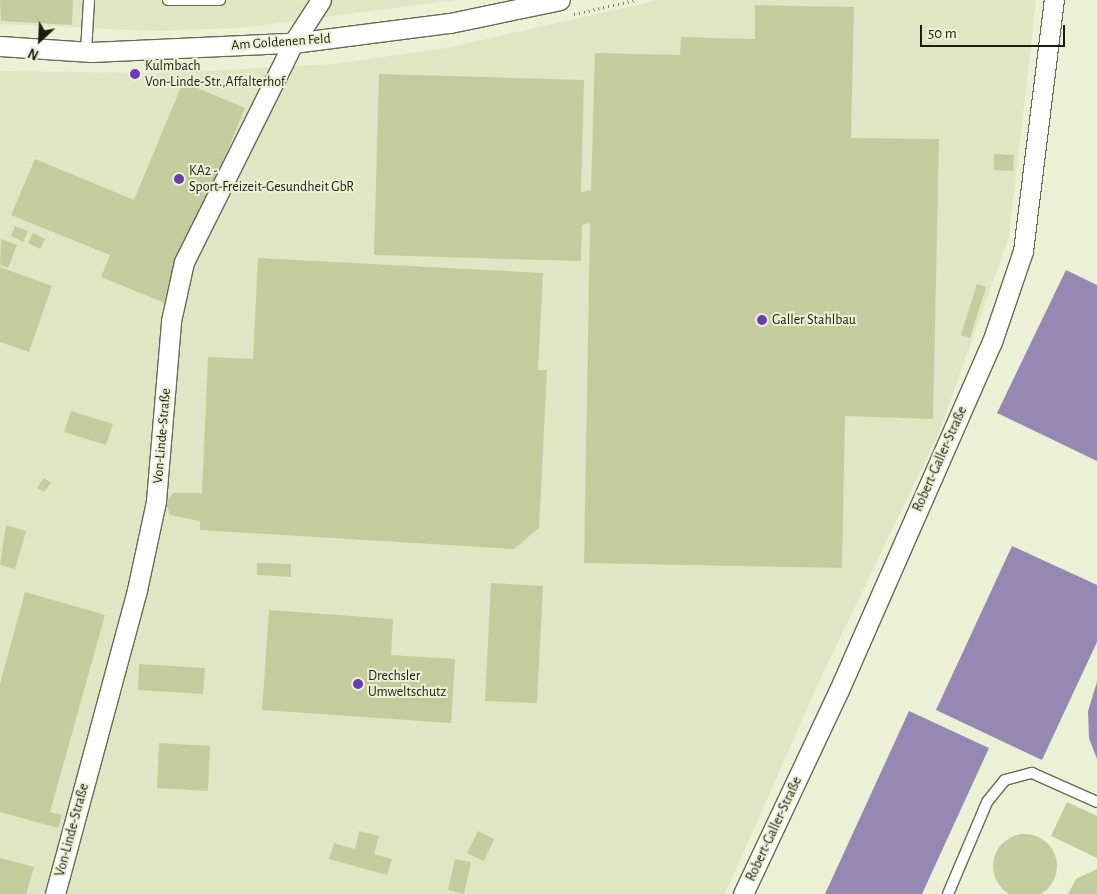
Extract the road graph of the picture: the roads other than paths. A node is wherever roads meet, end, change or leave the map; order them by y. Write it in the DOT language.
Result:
graph roads {
  1 [pos="89,0"];
  2 [pos="168,0"];
  3 [pos="220,0"];
  4 [pos="320,0"];
  5 [pos="560,0"];
  6 [pos="1054,0"];
  7 [pos="293,44"];
  8 [pos="0,46"];
  9 [pos="86,51"];
  10 [pos="1097,802"];
  11 [pos="55,894"];
  12 [pos="743,894"];
  13 [pos="948,894"];
  1 -- 9 [label="lane"];
  2 -- 3 [label="lane"];
  4 -- 7 [label="street, Von-Linde-Straße"];
  5 -- 7 [label="street, Am Goldenen Feld"];
  6 -- 12 [label="street, Robert-Galler-Straße"];
  7 -- 9 [label="street, Am Goldenen Feld"];
  7 -- 11 [label="street, Von-Linde-Straße"];
  8 -- 9 [label="street, Am Goldenen Feld"];
  10 -- 13 [label="lane"];
}
